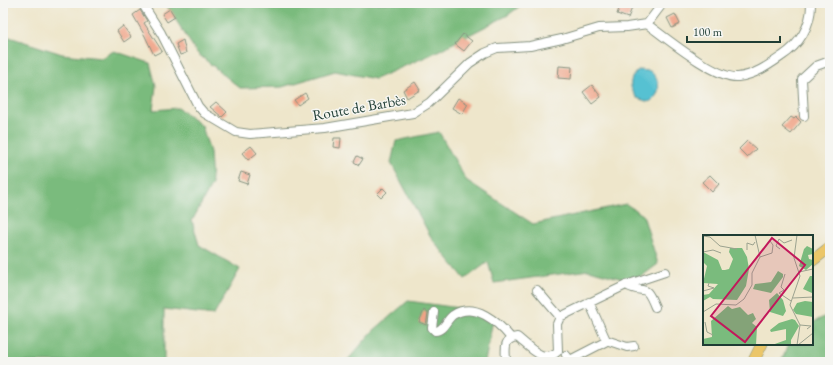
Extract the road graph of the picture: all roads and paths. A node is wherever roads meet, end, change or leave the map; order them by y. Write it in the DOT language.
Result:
graph roads {
  1 [pos="142,3"];
  2 [pos="663,3"];
  3 [pos="811,5"];
  4 [pos="647,24"];
  5 [pos="830,60"];
  6 [pos="804,116"];
  7 [pos="830,247"];
  8 [pos="813,260"];
  9 [pos="665,272"];
  10 [pos="626,285"];
  11 [pos="537,290"];
  12 [pos="589,302"];
  13 [pos="655,307"];
  14 [pos="434,312"];
  15 [pos="560,317"];
  16 [pos="511,338"];
  17 [pos="606,340"];
  18 [pos="762,345"];
  19 [pos="634,346"];
  20 [pos="566,355"];
  21 [pos="506,362"];
  22 [pos="753,362"];
  1 -- 4 [label="street, Route de Barbès"];
  2 -- 4 [label="street"];
  3 -- 4 [label="street"];
  5 -- 6 [label="street"];
  7 -- 8 [label="main road"];
  9 -- 10 [label="street"];
  10 -- 12 [label="street"];
  10 -- 13 [label="street"];
  11 -- 15 [label="street"];
  12 -- 15 [label="street"];
  12 -- 17 [label="street"];
  14 -- 16 [label="street"];
  15 -- 16 [label="street"];
  16 -- 21 [label="street"];
  17 -- 19 [label="street"];
  17 -- 20 [label="street"];
  18 -- 22 [label="main road"];
}
